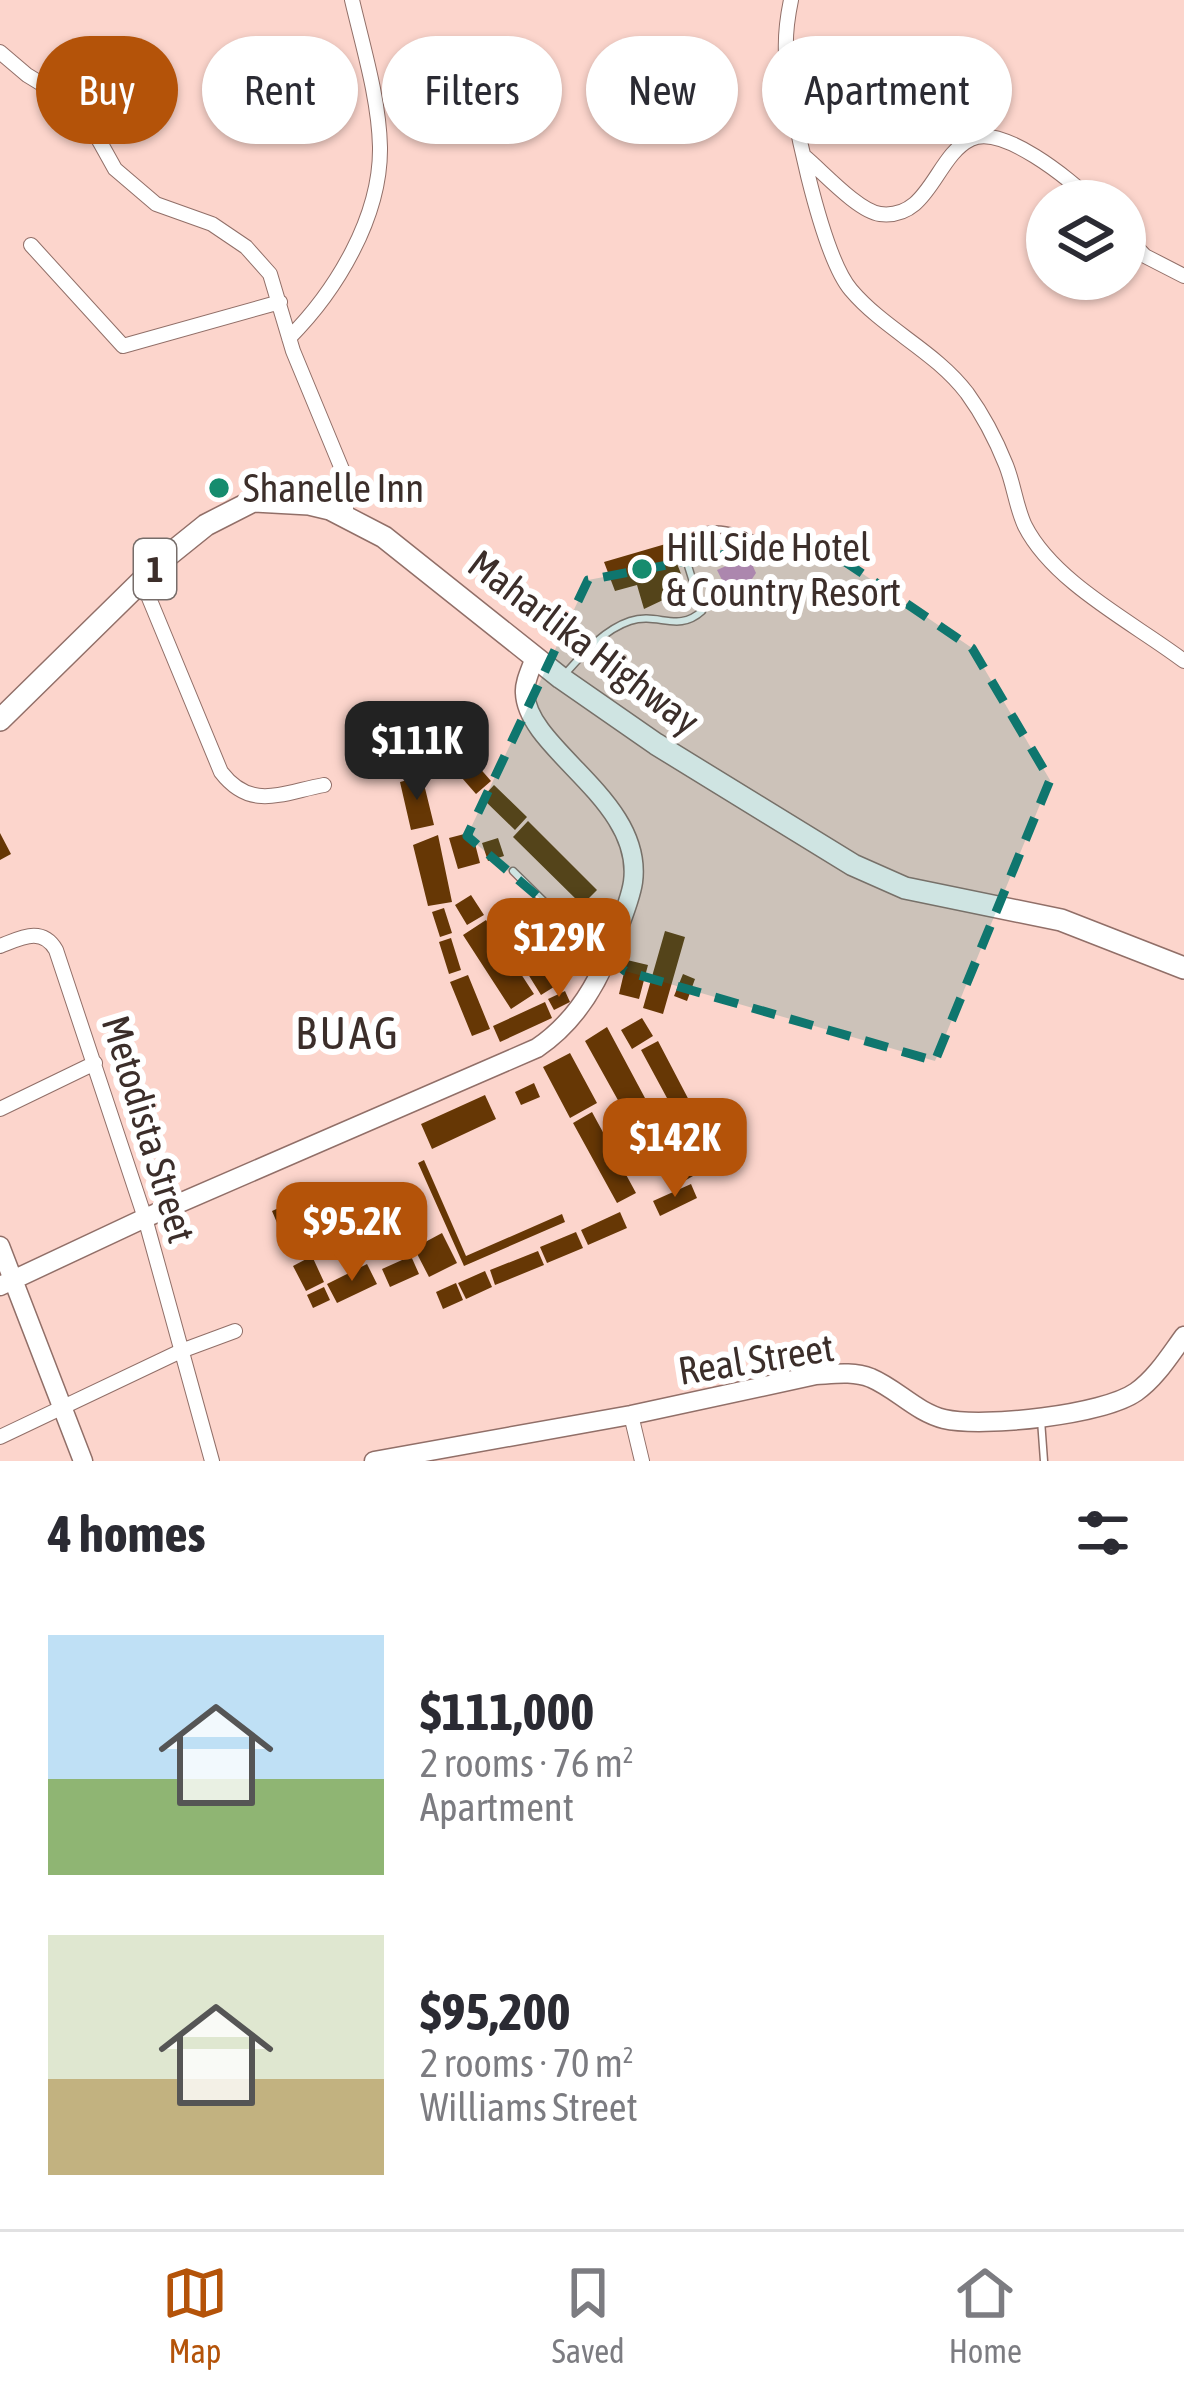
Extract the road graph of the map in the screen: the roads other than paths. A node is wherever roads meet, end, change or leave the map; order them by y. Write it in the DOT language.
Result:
graph roads {
  1 [pos="352,0"];
  2 [pos="791,0"];
  3 [pos="0,52"];
  4 [pos="806,157"];
  5 [pos="1064,180"];
  6 [pos="31,245"];
  7 [pos="1146,255"];
  8 [pos="1184,277"];
  9 [pos="280,302"];
  10 [pos="289,338"];
  11 [pos="346,517"];
  12 [pos="778,555"];
  13 [pos="142,581"];
  14 [pos="535,657"];
  15 [pos="1184,661"];
  16 [pos="561,678"];
  17 [pos="0,720"];
  18 [pos="324,785"];
  19 [pos="513,871"];
  20 [pos="613,943"];
  21 [pos="0,946"];
  22 [pos="1184,968"];
  23 [pos="95,1063"];
  24 [pos="0,1109"];
  25 [pos="146,1218"];
  26 [pos="0,1246"];
  27 [pos="7,1283"];
  28 [pos="235,1331"];
  29 [pos="1184,1336"];
  30 [pos="182,1351"];
  31 [pos="63,1407"];
  32 [pos="631,1415"];
  33 [pos="1041,1416"];
  34 [pos="0,1437"];
  35 [pos="83,1461"];
  36 [pos="212,1461"];
  37 [pos="374,1461"];
  38 [pos="642,1461"];
  39 [pos="1044,1461"];
  1 -- 10 [label="street"];
  2 -- 4 [label="street"];
  3 -- 9 [label="street"];
  4 -- 5 [label="street"];
  4 -- 15 [label="street"];
  6 -- 9 [label="street"];
  7 -- 8 [label="street"];
  9 -- 10 [label="street"];
  10 -- 11 [label="street"];
  11 -- 13 [label="main road, Maharlika Highway / 1"];
  11 -- 14 [label="main road, Maharlika Highway / 1"];
  12 -- 16 [label="lane"];
  13 -- 17 [label="main road, Maharlika Highway / 1"];
  13 -- 18 [label="street"];
  14 -- 16 [label="main road, Maharlika Highway / 1"];
  14 -- 20 [label="street"];
  16 -- 22 [label="main road, Maharlika Highway / 1"];
  19 -- 20 [label="lane"];
  20 -- 25 [label="street"];
  21 -- 23 [label="street, Metodista Street"];
  23 -- 24 [label="street"];
  23 -- 25 [label="street, Metodista Street"];
  25 -- 27 [label="street"];
  25 -- 30 [label="street, Metodista Street"];
  26 -- 27 [label="street"];
  27 -- 31 [label="street"];
  28 -- 30 [label="street"];
  29 -- 33 [label="street, Real Street"];
  30 -- 31 [label="street"];
  30 -- 36 [label="street, Metodista Street"];
  31 -- 34 [label="street"];
  31 -- 35 [label="street"];
  32 -- 33 [label="street, Real Street"];
  32 -- 37 [label="street, Real Street"];
  32 -- 38 [label="street"];
  33 -- 39 [label="lane"];
}
